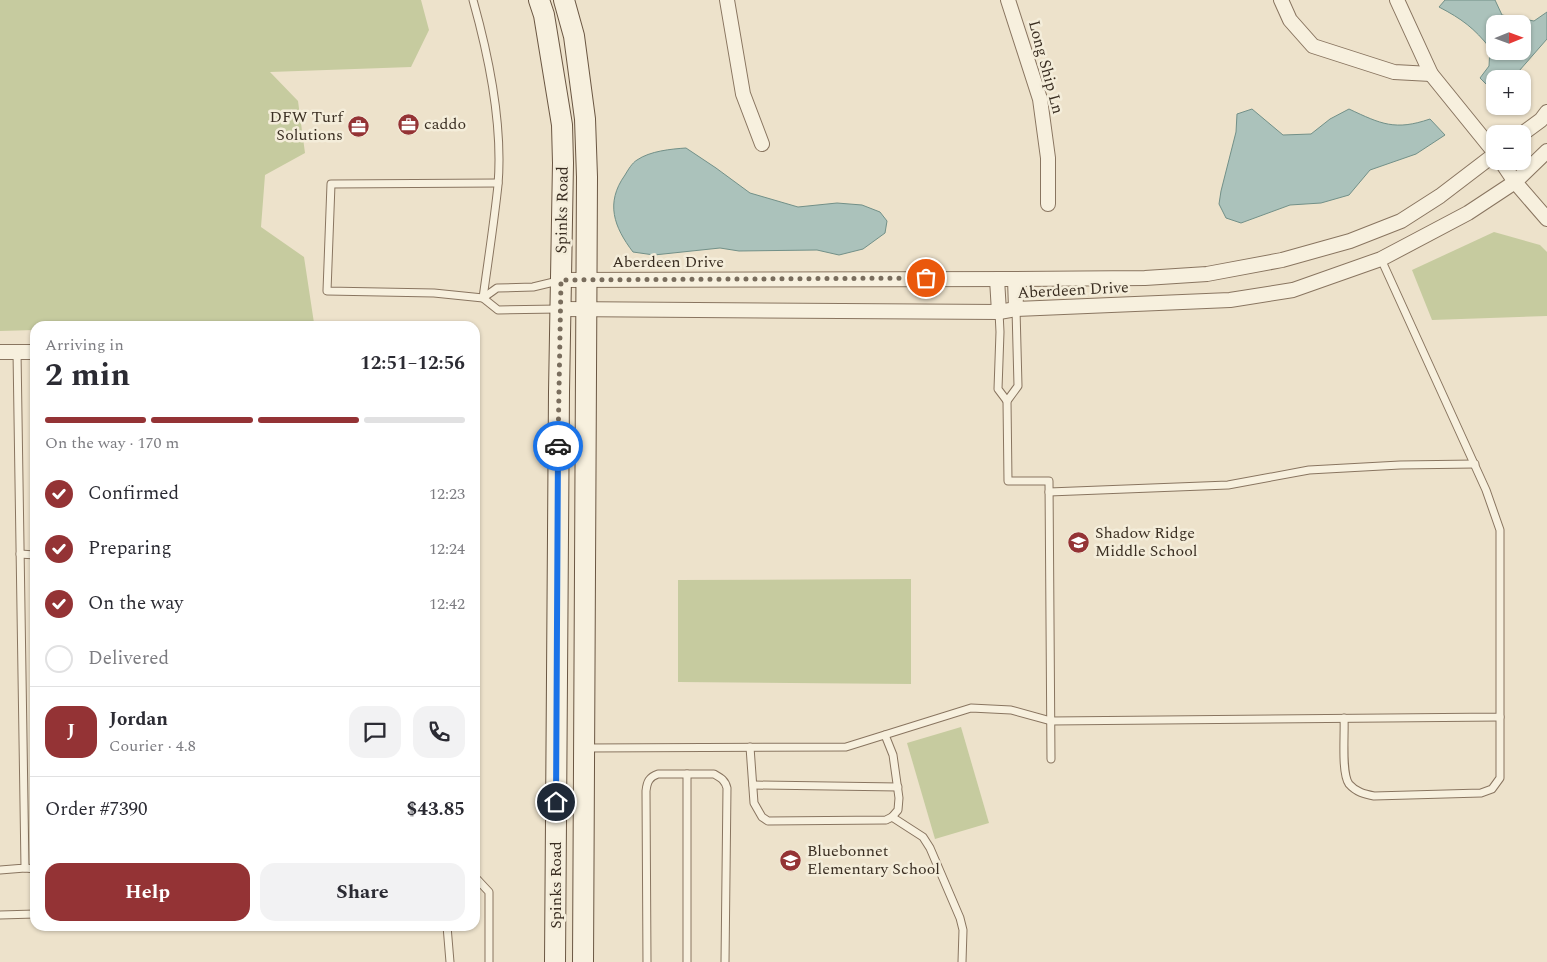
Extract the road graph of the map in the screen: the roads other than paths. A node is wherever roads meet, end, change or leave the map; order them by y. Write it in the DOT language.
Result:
graph roads {
  1 [pos="473,0"];
  2 [pos="539,0"];
  3 [pos="564,0"];
  4 [pos="727,0"];
  5 [pos="1008,0"];
  6 [pos="1281,0"];
  7 [pos="1397,0"];
  8 [pos="1431,74"];
  9 [pos="1547,112"];
  10 [pos="1531,127"];
  11 [pos="1486,143"];
  12 [pos="762,144"];
  13 [pos="1547,151"];
  14 [pos="1486,161"];
  15 [pos="1506,170"];
  16 [pos="1515,182"];
  17 [pos="498,183"];
  18 [pos="1048,204"];
  19 [pos="1547,218"];
  20 [pos="1381,259"];
  21 [pos="998,278"];
  22 [pos="1015,279"];
  23 [pos="561,280"];
  24 [pos="587,280"];
  25 [pos="483,298"];
  26 [pos="561,309"];
  27 [pos="588,309"];
  28 [pos="1016,309"];
  29 [pos="999,312"];
  30 [pos="0,352"];
  31 [pos="17,352"];
  32 [pos="30,352"];
  33 [pos="1007,401"];
  34 [pos="1475,464"];
  35 [pos="1049,492"];
  36 [pos="20,554"];
  37 [pos="30,555"];
  38 [pos="1500,717"];
  39 [pos="1344,718"];
  40 [pos="1051,721"];
  41 [pos="884,735"];
  42 [pos="557,747"];
  43 [pos="750,747"];
  44 [pos="585,748"];
  45 [pos="1051,759"];
  46 [pos="688,774"];
  47 [pos="753,785"];
  48 [pos="898,787"];
  49 [pos="892,817"];
  50 [pos="25,868"];
  51 [pos="30,868"];
  52 [pos="0,870"];
  53 [pos="480,883"];
  54 [pos="30,914"];
  55 [pos="0,915"];
  56 [pos="447,931"];
  57 [pos="450,962"];
  58 [pos="489,962"];
  59 [pos="556,962"];
  60 [pos="583,962"];
  61 [pos="647,962"];
  62 [pos="687,962"];
  63 [pos="725,962"];
  64 [pos="962,962"];
  1 -- 17 [label="lane"];
  2 -- 23 [label="main road, Spinks Road"];
  3 -- 24 [label="main road, Spinks Road"];
  4 -- 12 [label="street"];
  5 -- 18 [label="street, Long Ship Ln"];
  6 -- 8 [label="street"];
  7 -- 8 [label="street"];
  8 -- 11 [label="street"];
  9 -- 10 [label="street"];
  13 -- 16 [label="street, Aberdeen Drive"];
  14 -- 22 [label="street, Aberdeen Drive"];
  15 -- 16 [label="street"];
  16 -- 19 [label="street"];
  16 -- 20 [label="street, Aberdeen Drive"];
  17 -- 25 [label="lane"];
  17 -- 25 [label="lane"];
  20 -- 28 [label="street, Aberdeen Drive"];
  20 -- 34 [label="lane"];
  21 -- 22 [label="street, Aberdeen Drive"];
  21 -- 24 [label="street, Aberdeen Drive"];
  21 -- 29 [label="street"];
  22 -- 28 [label="street"];
  23 -- 24 [label="street, Aberdeen Drive"];
  23 -- 25 [label="lane"];
  23 -- 26 [label="main road, Spinks Road"];
  24 -- 27 [label="main road, Spinks Road"];
  25 -- 26 [label="lane"];
  26 -- 27 [label="street, Aberdeen Drive"];
  26 -- 42 [label="main road, Spinks Road"];
  27 -- 29 [label="street, Aberdeen Drive"];
  27 -- 44 [label="main road, Spinks Road"];
  28 -- 29 [label="street, Aberdeen Drive"];
  28 -- 33 [label="lane"];
  29 -- 33 [label="lane"];
  30 -- 31 [label="street"];
  31 -- 32 [label="street"];
  31 -- 36 [label="lane"];
  33 -- 35 [label="lane"];
  34 -- 35 [label="lane"];
  34 -- 38 [label="lane"];
  35 -- 40 [label="lane"];
  36 -- 37 [label="lane"];
  36 -- 50 [label="lane"];
  38 -- 39 [label="lane"];
  38 -- 39 [label="lane"];
  39 -- 40 [label="lane"];
  40 -- 41 [label="lane"];
  40 -- 45 [label="lane"];
  41 -- 43 [label="lane"];
  41 -- 48 [label="lane"];
  42 -- 44 [label="main road"];
  42 -- 59 [label="main road, Spinks Road"];
  43 -- 44 [label="lane"];
  43 -- 47 [label="lane"];
  44 -- 60 [label="main road, Spinks Road"];
  46 -- 61 [label="lane"];
  46 -- 62 [label="lane"];
  46 -- 63 [label="lane"];
  47 -- 48 [label="lane"];
  47 -- 49 [label="lane"];
  48 -- 49 [label="lane"];
  49 -- 64 [label="lane"];
  50 -- 51 [label="lane"];
  50 -- 52 [label="lane"];
  53 -- 58 [label="lane"];
  54 -- 55 [label="lane"];
  56 -- 57 [label="lane"];
}
